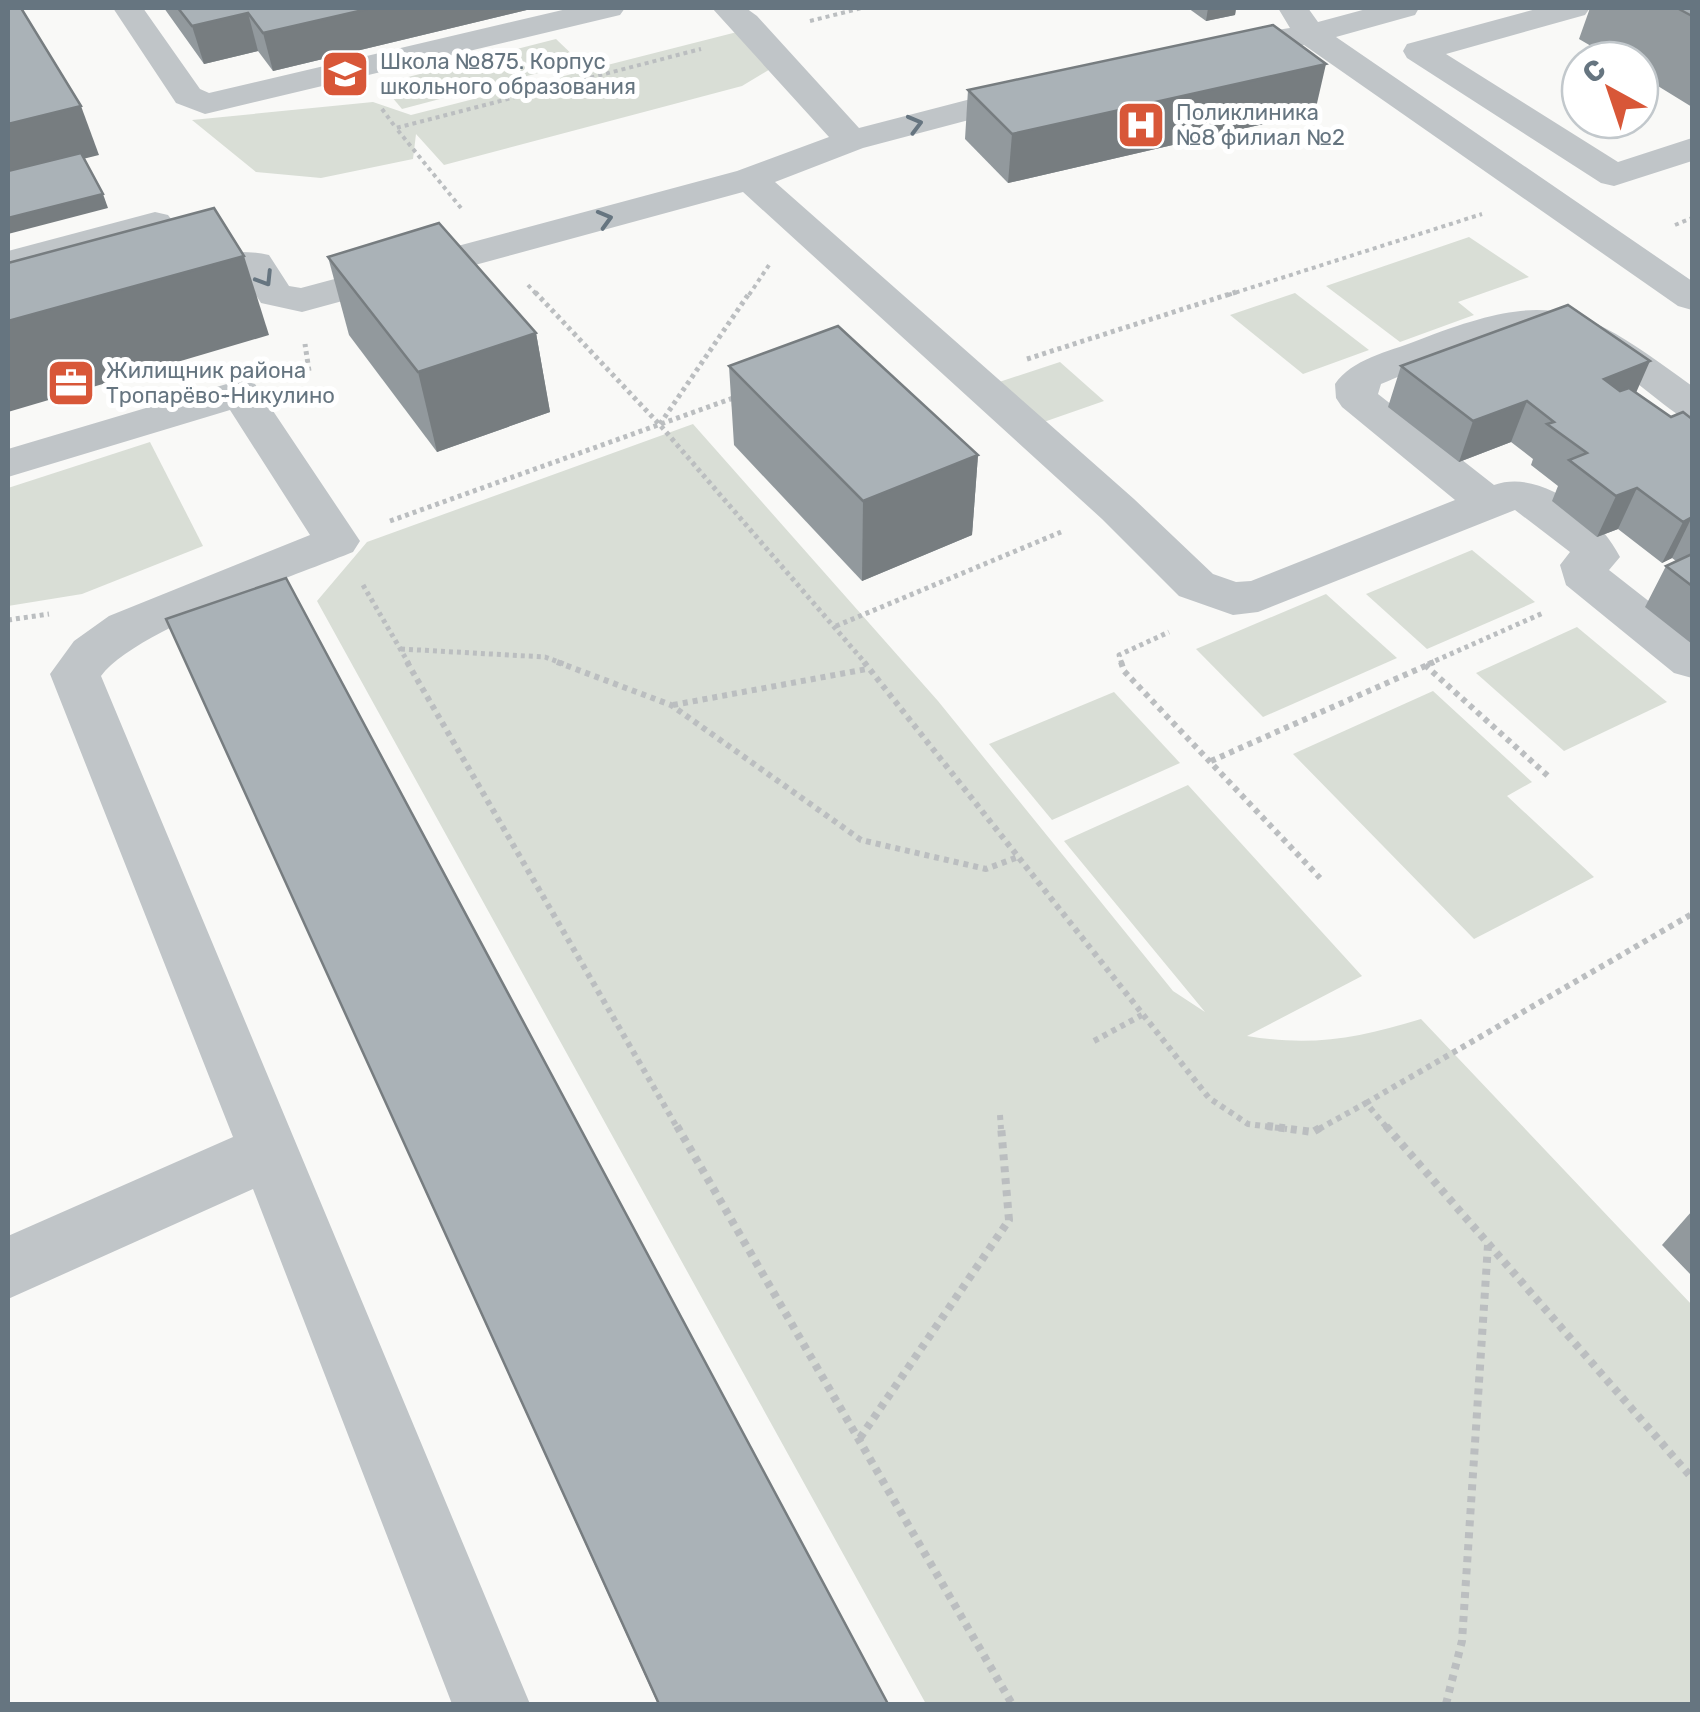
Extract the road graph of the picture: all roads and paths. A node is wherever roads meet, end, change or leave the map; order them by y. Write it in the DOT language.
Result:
graph roads {
  1 [pos="128,8"];
  2 [pos="608,8"];
  3 [pos="727,8"];
  4 [pos="1404,8"];
  5 [pos="1574,8"];
  6 [pos="1290,16"];
  7 [pos="756,35"];
  8 [pos="1182,54"];
  9 [pos="1074,82"];
  10 [pos="1493,99"];
  11 [pos="1427,112"];
  12 [pos="851,141"];
  13 [pos="1692,148"];
  14 [pos="741,181"];
  15 [pos="1541,195"];
  16 [pos="798,222"];
  17 [pos="155,223"];
  18 [pos="494,250"];
  19 [pos="8,264"];
  20 [pos="134,284"];
  21 [pos="1692,298"];
  22 [pos="302,300"];
  23 [pos="970,379"];
  24 [pos="752,392"];
  25 [pos="240,393"];
  26 [pos="1692,405"];
  27 [pos="660,425"];
  28 [pos="8,463"];
  29 [pos="1486,502"];
  30 [pos="1118,509"];
  31 [pos="337,540"];
  32 [pos="1600,588"];
  33 [pos="1258,596"];
  34 [pos="58,612"];
  35 [pos="8,620"];
  36 [pos="836,626"];
  37 [pos="400,649"];
  38 [pos="1692,661"];
  39 [pos="1425,665"];
  40 [pos="867,670"];
  41 [pos="671,705"];
  42 [pos="1211,761"];
  43 [pos="1548,776"];
  44 [pos="1018,857"];
  45 [pos="1320,878"];
  46 [pos="1692,914"];
  47 [pos="1142,1015"];
  48 [pos="1094,1041"];
  49 [pos="1366,1103"];
  50 [pos="1000,1115"];
  51 [pos="270,1152"];
  52 [pos="1488,1244"];
  53 [pos="8,1268"];
  54 [pos="860,1438"];
  55 [pos="1692,1478"];
  56 [pos="491,1704"];
  57 [pos="1012,1704"];
  58 [pos="1446,1704"];
  1 -- 2 [label="lane"];
  3 -- 7 [label="lane"];
  4 -- 6 [label="lane"];
  5 -- 10 [label="lane"];
  6 -- 8 [label="lane"];
  6 -- 11 [label="lane"];
  7 -- 12 [label="lane"];
  7 -- 18 [label="path"];
  12 -- 9 [label="lane, one-way"];
  10 -- 11 [label="lane"];
  10 -- 13 [label="lane"];
  11 -- 15 [label="lane"];
  12 -- 14 [label="lane"];
  14 -- 16 [label="lane"];
  14 -- 18 [label="lane"];
  15 -- 21 [label="lane"];
  15 -- 23 [label="path"];
  16 -- 23 [label="lane"];
  16 -- 27 [label="path"];
  17 -- 19 [label="lane"];
  18 -- 22 [label="lane"];
  18 -- 27 [label="path"];
  20 -- 22 [label="lane, one-way"];
  22 -- 25 [label="path"];
  23 -- 30 [label="lane"];
  24 -- 27 [label="path"];
  25 -- 28 [label="lane"];
  25 -- 31 [label="lane"];
  26 -- 29 [label="lane"];
  27 -- 31 [label="path"];
  27 -- 36 [label="path"];
  29 -- 32 [label="lane"];
  29 -- 33 [label="lane"];
  30 -- 33 [label="lane"];
  30 -- 36 [label="path"];
  31 -- 37 [label="path"];
  31 -- 51 [label="lane"];
  32 -- 38 [label="lane"];
  32 -- 39 [label="path"];
  33 -- 42 [label="path"];
  34 -- 35 [label="path"];
  36 -- 40 [label="path"];
  37 -- 41 [label="path"];
  37 -- 54 [label="path"];
  39 -- 42 [label="path"];
  39 -- 43 [label="path"];
  40 -- 41 [label="path"];
  40 -- 44 [label="path"];
  41 -- 44 [label="path"];
  42 -- 45 [label="path"];
  44 -- 47 [label="path"];
  46 -- 49 [label="path"];
  47 -- 48 [label="path"];
  47 -- 49 [label="path"];
  49 -- 52 [label="path"];
  50 -- 54 [label="path"];
  51 -- 53 [label="lane"];
  51 -- 56 [label="lane"];
  52 -- 55 [label="path"];
  52 -- 58 [label="path"];
  54 -- 57 [label="path"];
}
